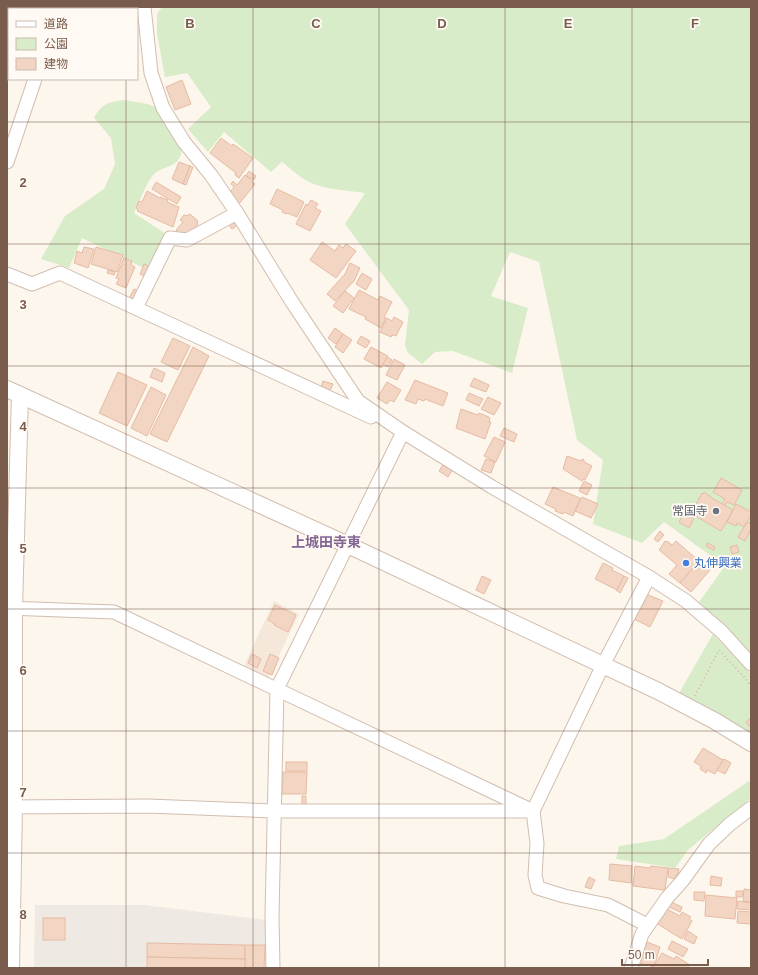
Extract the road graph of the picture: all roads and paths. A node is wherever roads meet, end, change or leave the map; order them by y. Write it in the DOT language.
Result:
graph roads {
  1 [pos="144,7"];
  2 [pos="35,80"];
  3 [pos="7,162"];
  4 [pos="237,213"];
  5 [pos="7,274"];
  6 [pos="136,308"];
  7 [pos="13,392"];
  8 [pos="403,432"];
  9 [pos="348,545"];
  10 [pos="649,577"];
  11 [pos="11,614"];
  12 [pos="751,664"];
  13 [pos="603,665"];
  14 [pos="751,687"];
  15 [pos="277,689"];
  16 [pos="696,695"];
  17 [pos="751,743"];
  18 [pos="10,807"];
  19 [pos="751,808"];
  20 [pos="274,811"];
  21 [pos="533,811"];
  22 [pos="647,925"];
  23 [pos="11,968"];
  24 [pos="273,968"];
  25 [pos="631,968"];
  1 -- 4 [label="street"];
  2 -- 3 [label="street"];
  4 -- 6 [label="street"];
  4 -- 8 [label="street"];
  5 -- 6 [label="street"];
  6 -- 8 [label="street"];
  7 -- 9 [label="street"];
  7 -- 11 [label="street"];
  8 -- 9 [label="street"];
  8 -- 10 [label="street"];
  9 -- 13 [label="street"];
  9 -- 15 [label="street"];
  10 -- 12 [label="street"];
  10 -- 13 [label="street"];
  11 -- 15 [label="street"];
  11 -- 18 [label="street"];
  13 -- 17 [label="street"];
  13 -- 21 [label="street"];
  14 -- 16 [label="path"];
  15 -- 20 [label="street"];
  15 -- 21 [label="street"];
  18 -- 20 [label="street"];
  18 -- 23 [label="street"];
  19 -- 22 [label="street"];
  20 -- 21 [label="street"];
  20 -- 24 [label="street"];
  21 -- 22 [label="street"];
  22 -- 25 [label="street"];
}
